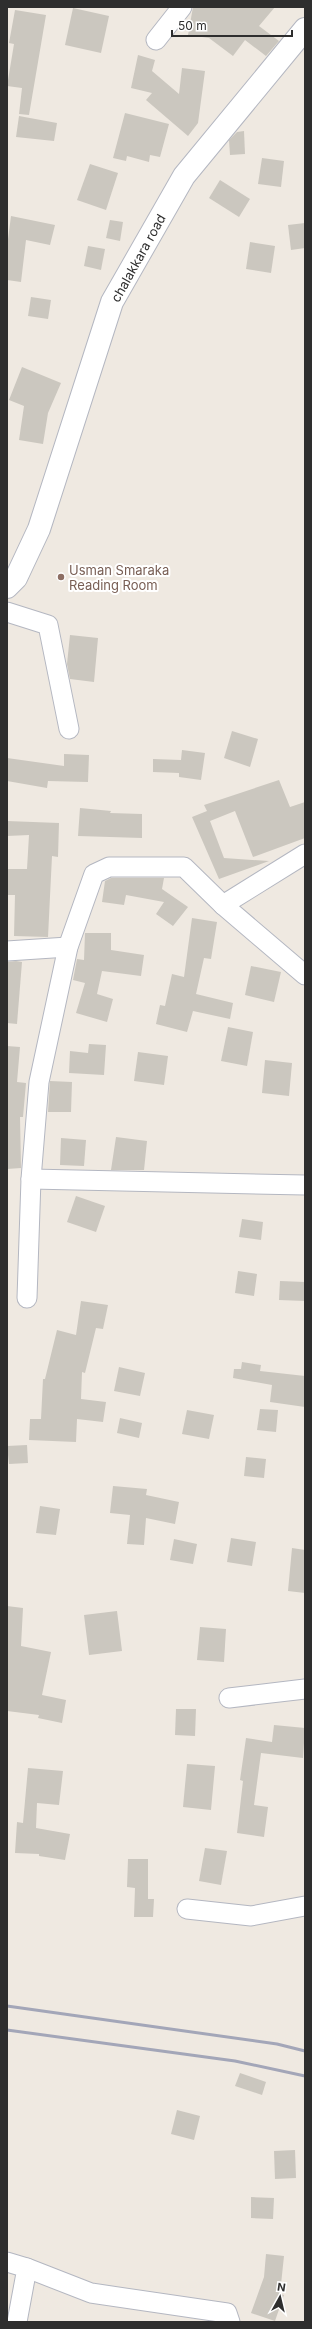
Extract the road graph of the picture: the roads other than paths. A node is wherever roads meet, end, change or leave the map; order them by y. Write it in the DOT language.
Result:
graph roads {
  1 [pos="182,7"];
  2 [pos="305,29"];
  3 [pos="156,40"];
  4 [pos="7,587"];
  5 [pos="7,612"];
  6 [pos="69,729"];
  7 [pos="305,854"];
  8 [pos="223,905"];
  9 [pos="68,947"];
  10 [pos="7,951"];
  11 [pos="305,975"];
  12 [pos="31,1178"];
  13 [pos="305,1185"];
  14 [pos="27,1298"];
  15 [pos="305,1689"];
  16 [pos="228,1698"];
  17 [pos="305,1906"];
  18 [pos="188,1909"];
  19 [pos="7,2262"];
  20 [pos="27,2268"];
  21 [pos="17,2322"];
  22 [pos="230,2322"];
  1 -- 3 [label="street"];
  2 -- 4 [label="main road, chalakkara road"];
  5 -- 6 [label="street"];
  7 -- 8 [label="street"];
  8 -- 9 [label="street"];
  8 -- 11 [label="street"];
  9 -- 10 [label="street"];
  9 -- 12 [label="street"];
  12 -- 13 [label="street"];
  12 -- 14 [label="street"];
  15 -- 16 [label="street"];
  17 -- 18 [label="street"];
  19 -- 20 [label="street"];
  20 -- 21 [label="street"];
  20 -- 22 [label="street"];
}
